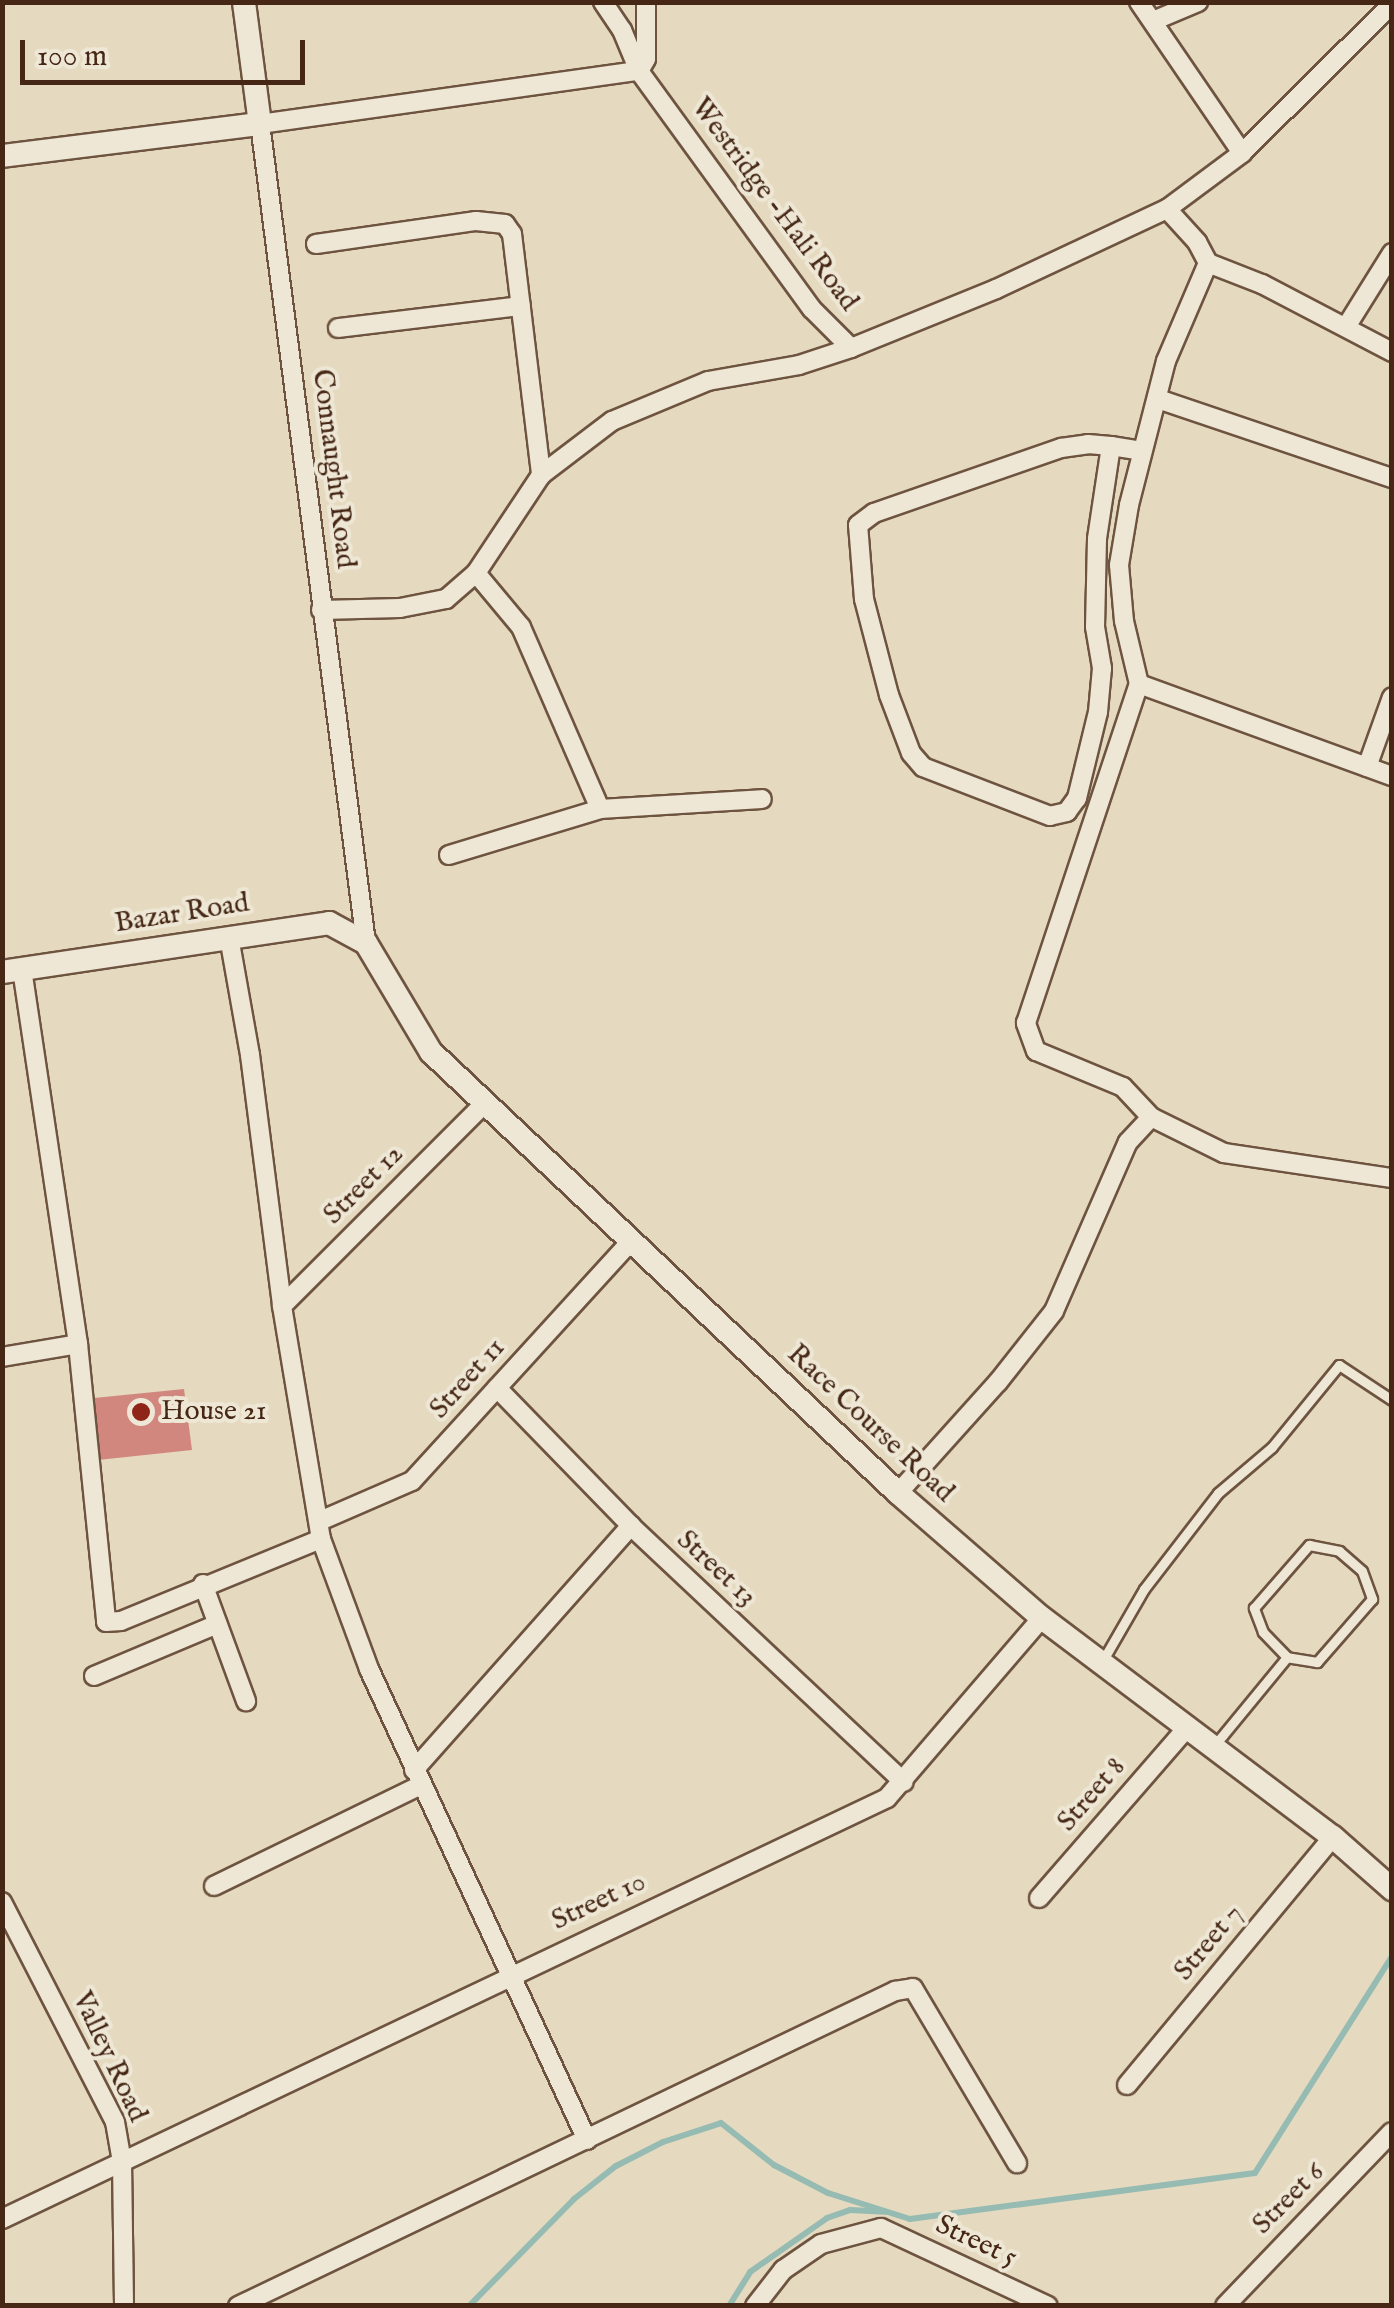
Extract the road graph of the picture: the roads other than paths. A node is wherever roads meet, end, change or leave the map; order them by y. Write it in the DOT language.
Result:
graph roads {
  1 [pos="244,2"];
  2 [pos="603,2"];
  3 [pos="646,2"];
  4 [pos="1139,2"];
  5 [pos="1198,2"];
  6 [pos="1392,4"];
  7 [pos="1153,21"];
  8 [pos="639,71"];
  9 [pos="260,124"];
  10 [pos="1242,153"];
  11 [pos="2,156"];
  12 [pos="1167,209"];
  13 [pos="316,244"];
  14 [pos="1392,253"];
  15 [pos="1208,263"];
  16 [pos="521,306"];
  17 [pos="1346,326"];
  18 [pos="338,328"];
  19 [pos="851,348"];
  20 [pos="1392,352"];
  21 [pos="1158,398"];
  22 [pos="1110,446"];
  23 [pos="1142,451"];
  24 [pos="541,475"];
  25 [pos="1392,478"];
  26 [pos="476,574"];
  27 [pos="321,610"];
  28 [pos="1139,684"];
  29 [pos="1392,697"];
  30 [pos="1385,737"];
  31 [pos="1367,767"];
  32 [pos="1392,776"];
  33 [pos="762,800"];
  34 [pos="600,809"];
  35 [pos="449,855"];
  36 [pos="230,937"];
  37 [pos="366,944"];
  38 [pos="12,971"];
  39 [pos="485,1102"];
  40 [pos="1151,1117"];
  41 [pos="1392,1178"];
  42 [pos="632,1240"];
  43 [pos="282,1306"];
  44 [pos="78,1344"];
  45 [pos="2,1357"];
  46 [pos="497,1388"];
  47 [pos="1392,1400"];
  48 [pos="898,1494"];
  49 [pos="631,1526"];
  50 [pos="321,1530"];
  51 [pos="203,1584"];
  52 [pos="1042,1618"];
  53 [pos="218,1624"];
  54 [pos="1288,1657"];
  55 [pos="1102,1663"];
  56 [pos="94,1676"];
  57 [pos="246,1701"];
  58 [pos="1186,1729"];
  59 [pos="1212,1748"];
  60 [pos="417,1777"];
  61 [pos="904,1782"];
  62 [pos="1332,1837"];
  63 [pos="214,1886"];
  64 [pos="1392,1889"];
  65 [pos="1039,1898"];
  66 [pos="2,1902"];
  67 [pos="509,1975"];
  68 [pos="1127,2085"];
  69 [pos="1392,2132"];
  70 [pos="587,2140"];
  71 [pos="122,2161"];
  72 [pos="1018,2163"];
  73 [pos="2,2219"];
  74 [pos="124,2306"];
  75 [pos="238,2306"];
  76 [pos="755,2306"];
  77 [pos="1048,2306"];
  78 [pos="1226,2306"];
  1 -- 9 [label="street, Connaught Road"];
  2 -- 8 [label="street, Westridge -Hali Road"];
  3 -- 8 [label="street"];
  4 -- 7 [label="street"];
  5 -- 7 [label="street"];
  6 -- 10 [label="street, Westridge -Hali Road"];
  7 -- 10 [label="street"];
  8 -- 9 [label="street"];
  8 -- 19 [label="street, Westridge -Hali Road"];
  9 -- 11 [label="street"];
  9 -- 27 [label="street, Connaught Road"];
  10 -- 12 [label="street, Westridge -Hali Road"];
  12 -- 15 [label="street"];
  12 -- 19 [label="street, Westridge -Hali Road"];
  13 -- 16 [label="street"];
  14 -- 17 [label="street"];
  15 -- 17 [label="street"];
  15 -- 21 [label="street"];
  16 -- 18 [label="street"];
  16 -- 24 [label="street"];
  17 -- 20 [label="street"];
  19 -- 24 [label="street"];
  21 -- 23 [label="street"];
  21 -- 25 [label="street"];
  22 -- 22 [label="street"];
  22 -- 23 [label="street"];
  23 -- 28 [label="street"];
  24 -- 26 [label="street"];
  26 -- 27 [label="street"];
  26 -- 34 [label="street"];
  27 -- 37 [label="street, Connaught Road"];
  28 -- 31 [label="street"];
  28 -- 40 [label="street"];
  29 -- 30 [label="street"];
  30 -- 31 [label="street"];
  31 -- 32 [label="street"];
  33 -- 34 [label="street"];
  34 -- 35 [label="street"];
  36 -- 37 [label="street, Bazar Road"];
  36 -- 38 [label="street, Bazar Road"];
  36 -- 43 [label="street"];
  37 -- 39 [label="street, Race Course Road"];
  38 -- 44 [label="street"];
  39 -- 42 [label="street, Race Course Road"];
  39 -- 43 [label="street, Street 12"];
  40 -- 41 [label="street"];
  40 -- 48 [label="street"];
  42 -- 46 [label="street, Street 11"];
  42 -- 48 [label="street, Race Course Road"];
  43 -- 50 [label="street"];
  44 -- 45 [label="street"];
  44 -- 51 [label="street, Street 11"];
  46 -- 49 [label="street, Street 13"];
  46 -- 50 [label="street, Street 11"];
  47 -- 55 [label="lane"];
  48 -- 52 [label="street, Race Course Road"];
  49 -- 60 [label="street"];
  49 -- 61 [label="street, Street 13"];
  50 -- 51 [label="street, Street 11"];
  50 -- 60 [label="street"];
  51 -- 53 [label="street"];
  52 -- 55 [label="street, Race Course Road"];
  52 -- 61 [label="street, Street 10"];
  53 -- 56 [label="street"];
  53 -- 57 [label="street"];
  54 -- 54 [label="lane"];
  54 -- 59 [label="lane"];
  55 -- 58 [label="street, Race Course Road"];
  58 -- 59 [label="street, Race Course Road"];
  58 -- 65 [label="street, Street 8"];
  59 -- 62 [label="street, Race Course Road"];
  60 -- 63 [label="street"];
  60 -- 67 [label="street"];
  61 -- 67 [label="street, Street 10"];
  62 -- 64 [label="street, Race Course Road"];
  62 -- 68 [label="street, Street 7"];
  66 -- 71 [label="street, Valley Road"];
  67 -- 70 [label="street"];
  67 -- 71 [label="street, Street 10"];
  69 -- 78 [label="street, Street 6"];
  70 -- 72 [label="street"];
  70 -- 75 [label="street"];
  71 -- 73 [label="street, Street 10"];
  71 -- 74 [label="street, Valley Road"];
  76 -- 77 [label="street, Street 5"];
}
